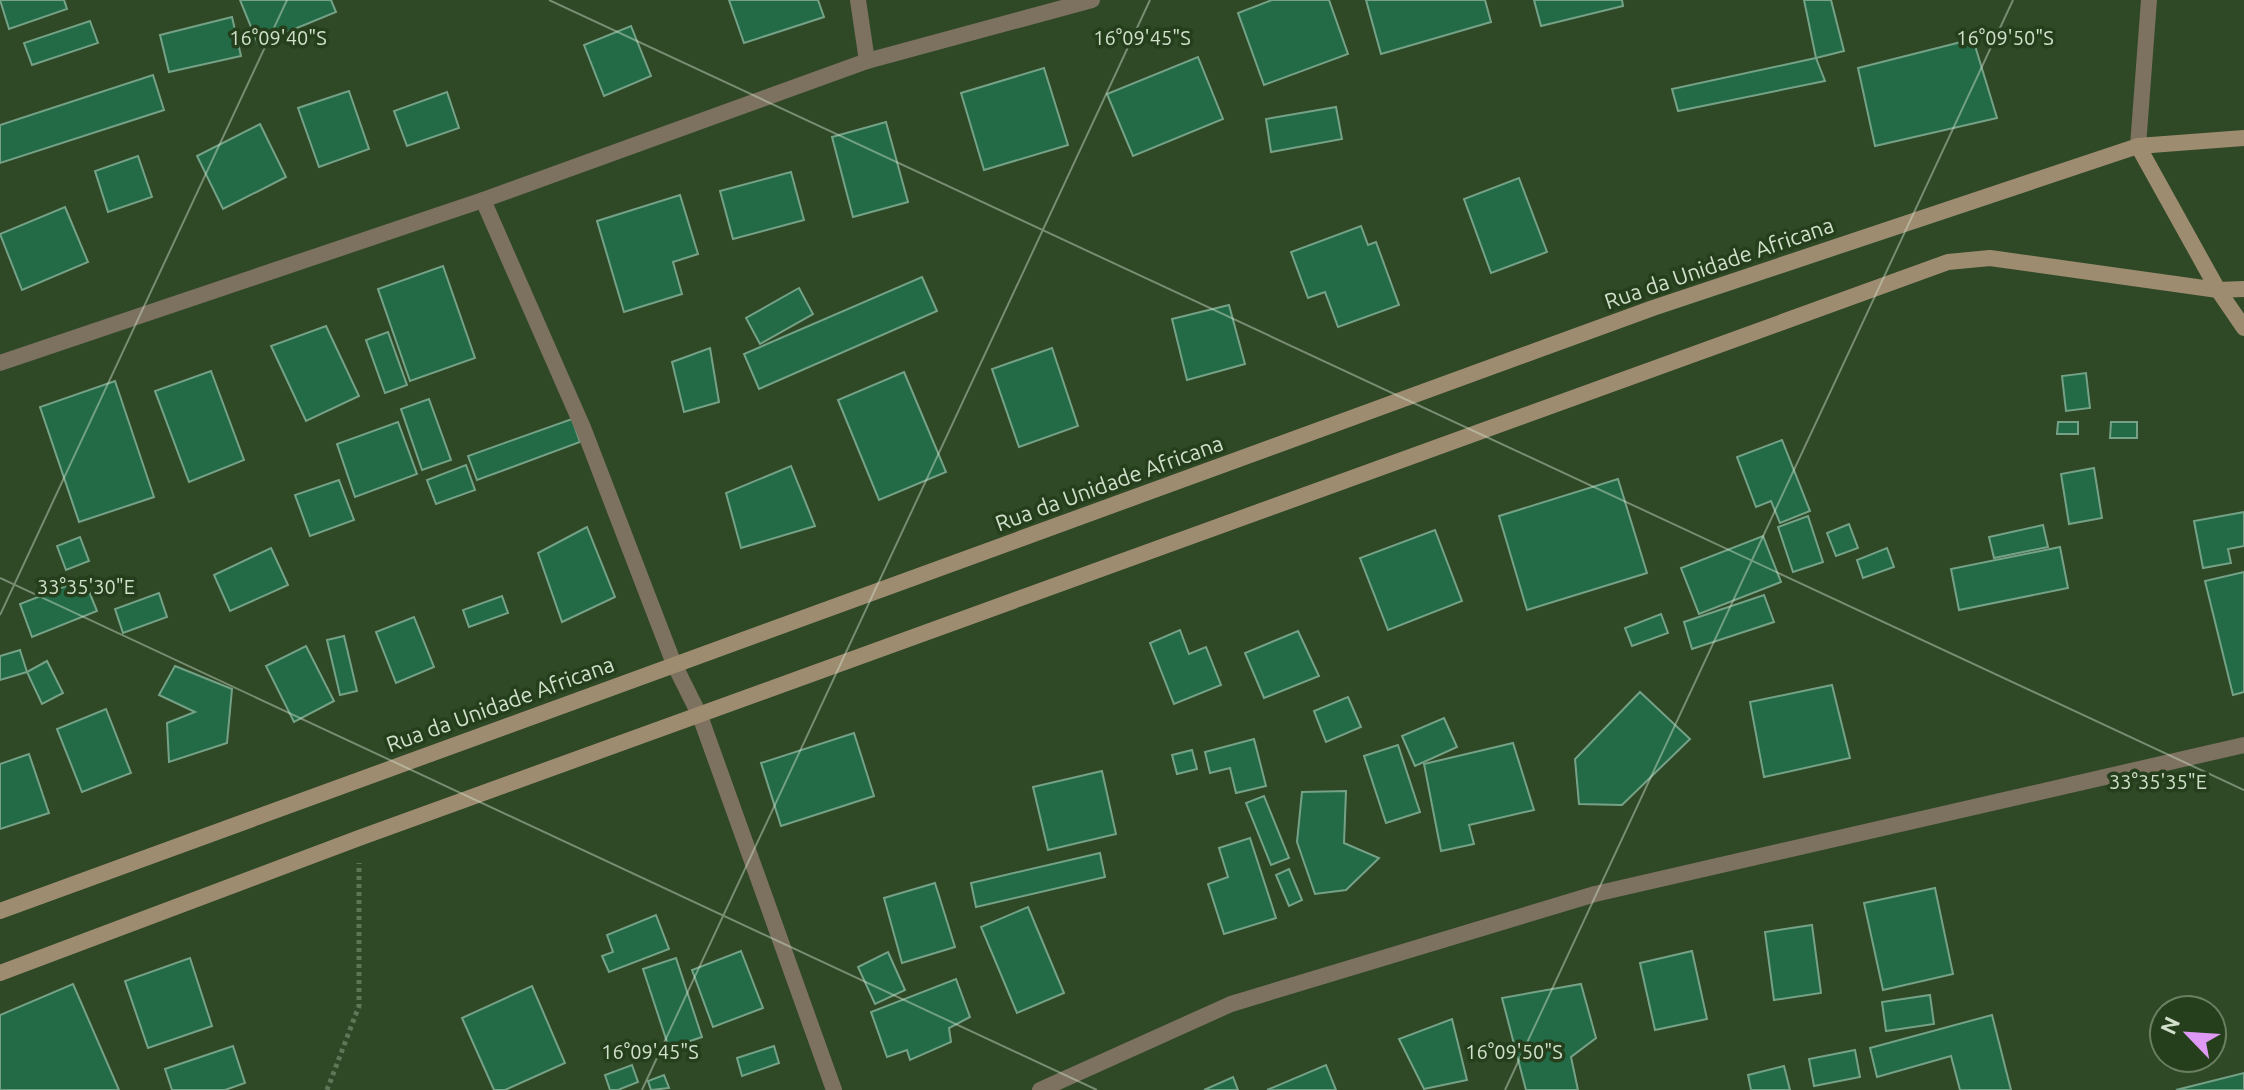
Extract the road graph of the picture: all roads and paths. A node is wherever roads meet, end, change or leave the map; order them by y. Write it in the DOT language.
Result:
graph roads {
  1 [pos="858,0"];
  2 [pos="1092,0"];
  3 [pos="2149,0"];
  4 [pos="867,61"];
  5 [pos="2244,138"];
  6 [pos="2138,146"];
  7 [pos="483,200"];
  8 [pos="2244,289"];
  9 [pos="2218,290"];
  10 [pos="2244,328"];
  11 [pos="0,363"];
  12 [pos="674,664"];
  13 [pos="700,716"];
  14 [pos="2244,745"];
  15 [pos="359,838"];
  16 [pos="0,911"];
  17 [pos="0,973"];
  18 [pos="327,1090"];
  19 [pos="834,1090"];
  20 [pos="1040,1090"];
  1 -- 4 [label="street"];
  2 -- 4 [label="street"];
  3 -- 6 [label="street"];
  4 -- 7 [label="street"];
  5 -- 6 [label="street, Rua da Unidade Africana"];
  6 -- 9 [label="street"];
  6 -- 12 [label="street, Rua da Unidade Africana"];
  7 -- 11 [label="street"];
  7 -- 12 [label="street"];
  8 -- 9 [label="street"];
  9 -- 10 [label="street"];
  9 -- 13 [label="street"];
  12 -- 13 [label="street"];
  12 -- 16 [label="street, Rua da Unidade Africana"];
  13 -- 15 [label="street"];
  13 -- 19 [label="street"];
  14 -- 20 [label="street"];
  15 -- 17 [label="street"];
  15 -- 18 [label="path"];
}
